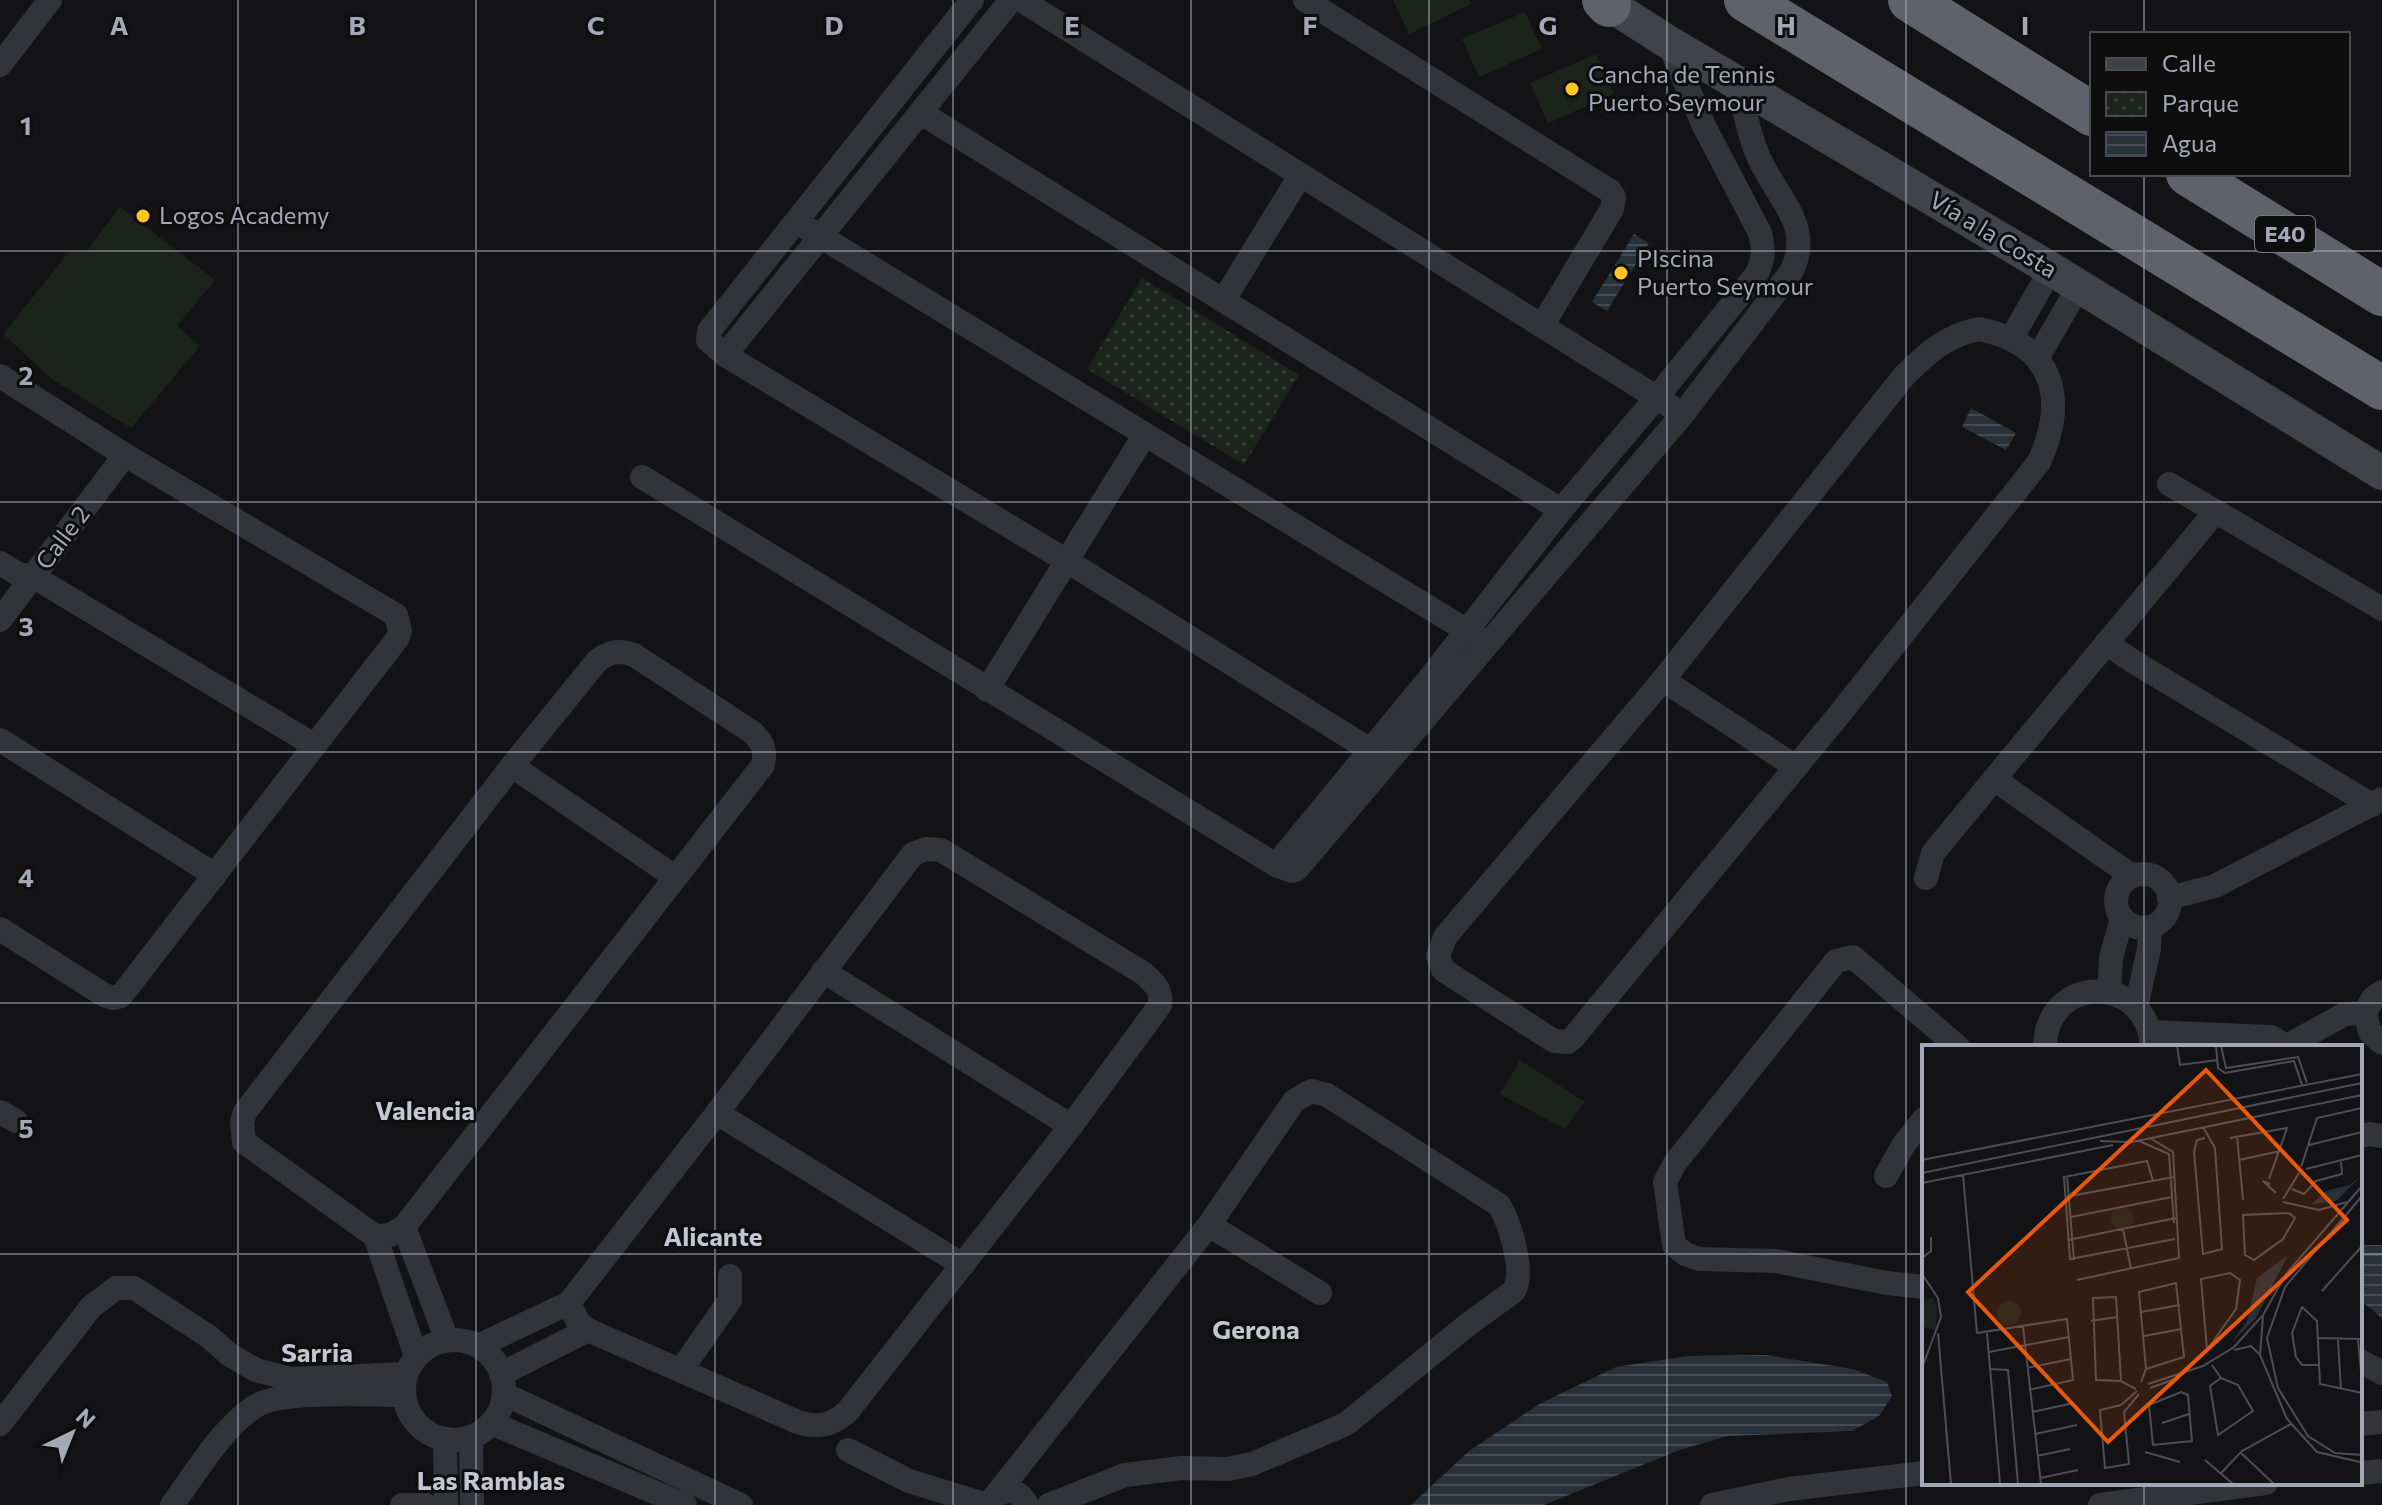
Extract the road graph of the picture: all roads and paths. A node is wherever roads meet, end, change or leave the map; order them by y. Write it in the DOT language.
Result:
graph roads {
  1 [pos="50,0"];
  2 [pos="972,0"];
  3 [pos="1011,0"];
  4 [pos="1021,0"];
  5 [pos="1305,0"];
  6 [pos="1746,0"];
  7 [pos="1910,0"];
  8 [pos="1605,2"];
  9 [pos="1668,42"];
  10 [pos="0,65"];
  11 [pos="1737,83"];
  12 [pos="921,113"];
  13 [pos="2090,113"];
  14 [pos="1300,176"];
  15 [pos="2191,176"];
  16 [pos="797,222"];
  17 [pos="820,237"];
  18 [pos="2065,278"];
  19 [pos="2382,294"];
  20 [pos="1223,301"];
  21 [pos="1542,326"];
  22 [pos="2011,339"];
  23 [pos="725,355"];
  24 [pos="2038,357"];
  25 [pos="0,376"];
  26 [pos="2382,388"];
  27 [pos="1657,397"];
  28 [pos="1683,414"];
  29 [pos="1145,434"];
  30 [pos="125,455"];
  31 [pos="2382,473"];
  32 [pos="642,477"];
  33 [pos="2169,484"];
  34 [pos="1561,510"];
  35 [pos="2216,511"];
  36 [pos="1067,561"];
  37 [pos="0,563"];
  38 [pos="34,577"];
  39 [pos="2382,609"];
  40 [pos="0,620"];
  41 [pos="1466,630"];
  42 [pos="2106,643"];
  43 [pos="1488,644"];
  44 [pos="1663,680"];
  45 [pos="987,690"];
  46 [pos="0,740"];
  47 [pos="314,745"];
  48 [pos="1370,750"];
  49 [pos="512,766"];
  50 [pos="1796,767"];
  51 [pos="1994,779"];
  52 [pos="2377,802"];
  53 [pos="1276,865"];
  54 [pos="215,875"];
  55 [pos="2132,876"];
  56 [pos="675,877"];
  57 [pos="1926,878"];
  58 [pos="2169,898"];
  59 [pos="2122,918"];
  60 [pos="2150,927"];
  61 [pos="0,929"];
  62 [pos="823,971"];
  63 [pos="2109,992"];
  64 [pos="2382,992"];
  65 [pos="2136,1007"];
  66 [pos="2365,1013"];
  67 [pos="2151,1040"];
  68 [pos="2382,1043"];
  69 [pos="1956,1045"];
  70 [pos="2045,1045"];
  71 [pos="2284,1045"];
  72 [pos="2288,1045"];
  73 [pos="717,1113"];
  74 [pos="1922,1122"];
  75 [pos="1071,1126"];
  76 [pos="2362,1136"];
  77 [pos="2382,1136"];
  78 [pos="1886,1176"];
  79 [pos="1209,1225"];
  80 [pos="404,1227"];
  81 [pos="375,1236"];
  82 [pos="963,1265"];
  83 [pos="730,1276"];
  84 [pos="1922,1287"];
  85 [pos="1320,1293"];
  86 [pos="569,1303"];
  87 [pos="588,1330"];
  88 [pos="447,1340"];
  89 [pos="478,1346"];
  90 [pos="2362,1362"];
  91 [pos="681,1370"];
  92 [pos="2382,1373"];
  93 [pos="409,1375"];
  94 [pos="503,1384"];
  95 [pos="2382,1422"];
  96 [pos="491,1423"];
  97 [pos="0,1424"];
  98 [pos="2362,1424"];
  99 [pos="471,1437"];
  100 [pos="445,1439"];
  101 [pos="848,1450"];
  102 [pos="2382,1471"];
  103 [pos="1922,1473"];
  104 [pos="2362,1473"];
  105 [pos="2236,1485"];
  106 [pos="2176,1489"];
  107 [pos="990,1503"];
  108 [pos="172,1505"];
  109 [pos="402,1505"];
  110 [pos="426,1505"];
  111 [pos="446,1505"];
  112 [pos="472,1505"];
  113 [pos="685,1505"];
  114 [pos="741,1505"];
  115 [pos="1027,1505"];
  116 [pos="1049,1505"];
  117 [pos="1712,1505"];
  118 [pos="2100,1505"];
  1 -- 10 [label="street"];
  2 -- 16 [label="street"];
  3 -- 12 [label="street"];
  4 -- 14 [label="street"];
  5 -- 21 [label="street"];
  6 -- 26 [label="highway"];
  7 -- 13 [label="highway"];
  8 -- 9 [label="street, Vía a la Costa"];
  9 -- 11 [label="street, Vía a la Costa"];
  9 -- 27 [label="street"];
  11 -- 18 [label="street, Vía a la Costa"];
  11 -- 28 [label="street"];
  12 -- 17 [label="street"];
  12 -- 20 [label="street"];
  14 -- 20 [label="street"];
  14 -- 21 [label="street"];
  15 -- 19 [label="highway, E40"];
  16 -- 17 [label="street"];
  16 -- 23 [label="street"];
  17 -- 23 [label="street"];
  17 -- 29 [label="street"];
  18 -- 22 [label="street"];
  18 -- 24 [label="street"];
  18 -- 31 [label="street, Vía a la Costa"];
  20 -- 34 [label="street"];
  21 -- 27 [label="street"];
  22 -- 24 [label="street"];
  22 -- 44 [label="street"];
  23 -- 36 [label="street"];
  24 -- 50 [label="street"];
  25 -- 30 [label="street"];
  27 -- 28 [label="street"];
  27 -- 34 [label="street"];
  28 -- 43 [label="street"];
  29 -- 36 [label="street"];
  29 -- 41 [label="street"];
  30 -- 38 [label="street, Calle 2"];
  30 -- 47 [label="street"];
  32 -- 45 [label="street"];
  33 -- 35 [label="street"];
  34 -- 41 [label="street"];
  35 -- 39 [label="street"];
  35 -- 42 [label="street"];
  36 -- 45 [label="street"];
  36 -- 48 [label="street"];
  37 -- 38 [label="street"];
  38 -- 40 [label="street, Calle 2"];
  38 -- 47 [label="street"];
  41 -- 43 [label="street"];
  41 -- 48 [label="street"];
  42 -- 51 [label="street"];
  42 -- 52 [label="street"];
  43 -- 53 [label="street"];
  44 -- 50 [label="street"];
  44 -- 50 [label="street"];
  45 -- 53 [label="street"];
  46 -- 54 [label="street"];
  47 -- 54 [label="street"];
  48 -- 53 [label="street"];
  49 -- 56 [label="street"];
  49 -- 56 [label="street"];
  49 -- 81 [label="street"];
  51 -- 55 [label="street"];
  51 -- 57 [label="street"];
  52 -- 58 [label="street"];
  54 -- 61 [label="street"];
  55 -- 58 [label="street"];
  55 -- 59 [label="street"];
  56 -- 80 [label="street"];
  58 -- 60 [label="street"];
  59 -- 60 [label="street"];
  59 -- 63 [label="street"];
  60 -- 65 [label="street"];
  62 -- 73 [label="street"];
  62 -- 75 [label="street"];
  62 -- 75 [label="street"];
  63 -- 65 [label="street"];
  63 -- 70 [label="street"];
  64 -- 66 [label="street"];
  65 -- 67 [label="street"];
  66 -- 68 [label="street"];
  66 -- 72 [label="street"];
  67 -- 71 [label="street"];
  69 -- 84 [label="street"];
  73 -- 82 [label="street"];
  73 -- 86 [label="street"];
  74 -- 78 [label="street"];
  75 -- 82 [label="street"];
  76 -- 77 [label="street"];
  79 -- 85 [label="street"];
  79 -- 107 [label="street"];
  79 -- 116 [label="street"];
  80 -- 81 [label="street"];
  80 -- 88 [label="street"];
  81 -- 93 [label="street"];
  82 -- 91 [label="street"];
  83 -- 91 [label="street"];
  86 -- 87 [label="street"];
  86 -- 89 [label="street"];
  87 -- 91 [label="street"];
  87 -- 94 [label="street"];
  88 -- 89 [label="street"];
  88 -- 93 [label="street"];
  89 -- 94 [label="street"];
  90 -- 92 [label="street"];
  93 -- 97 [label="street"];
  93 -- 100 [label="street"];
  93 -- 108 [label="street"];
  94 -- 96 [label="street"];
  94 -- 114 [label="street"];
  95 -- 98 [label="street"];
  96 -- 99 [label="street"];
  96 -- 113 [label="street"];
  99 -- 100 [label="street"];
  99 -- 112 [label="street"];
  100 -- 111 [label="street"];
  101 -- 107 [label="street"];
  102 -- 104 [label="street"];
  103 -- 117 [label="street"];
  105 -- 106 [label="street"];
  106 -- 118 [label="street"];
  107 -- 115 [label="street"];
  109 -- 110 [label="street"];
}
